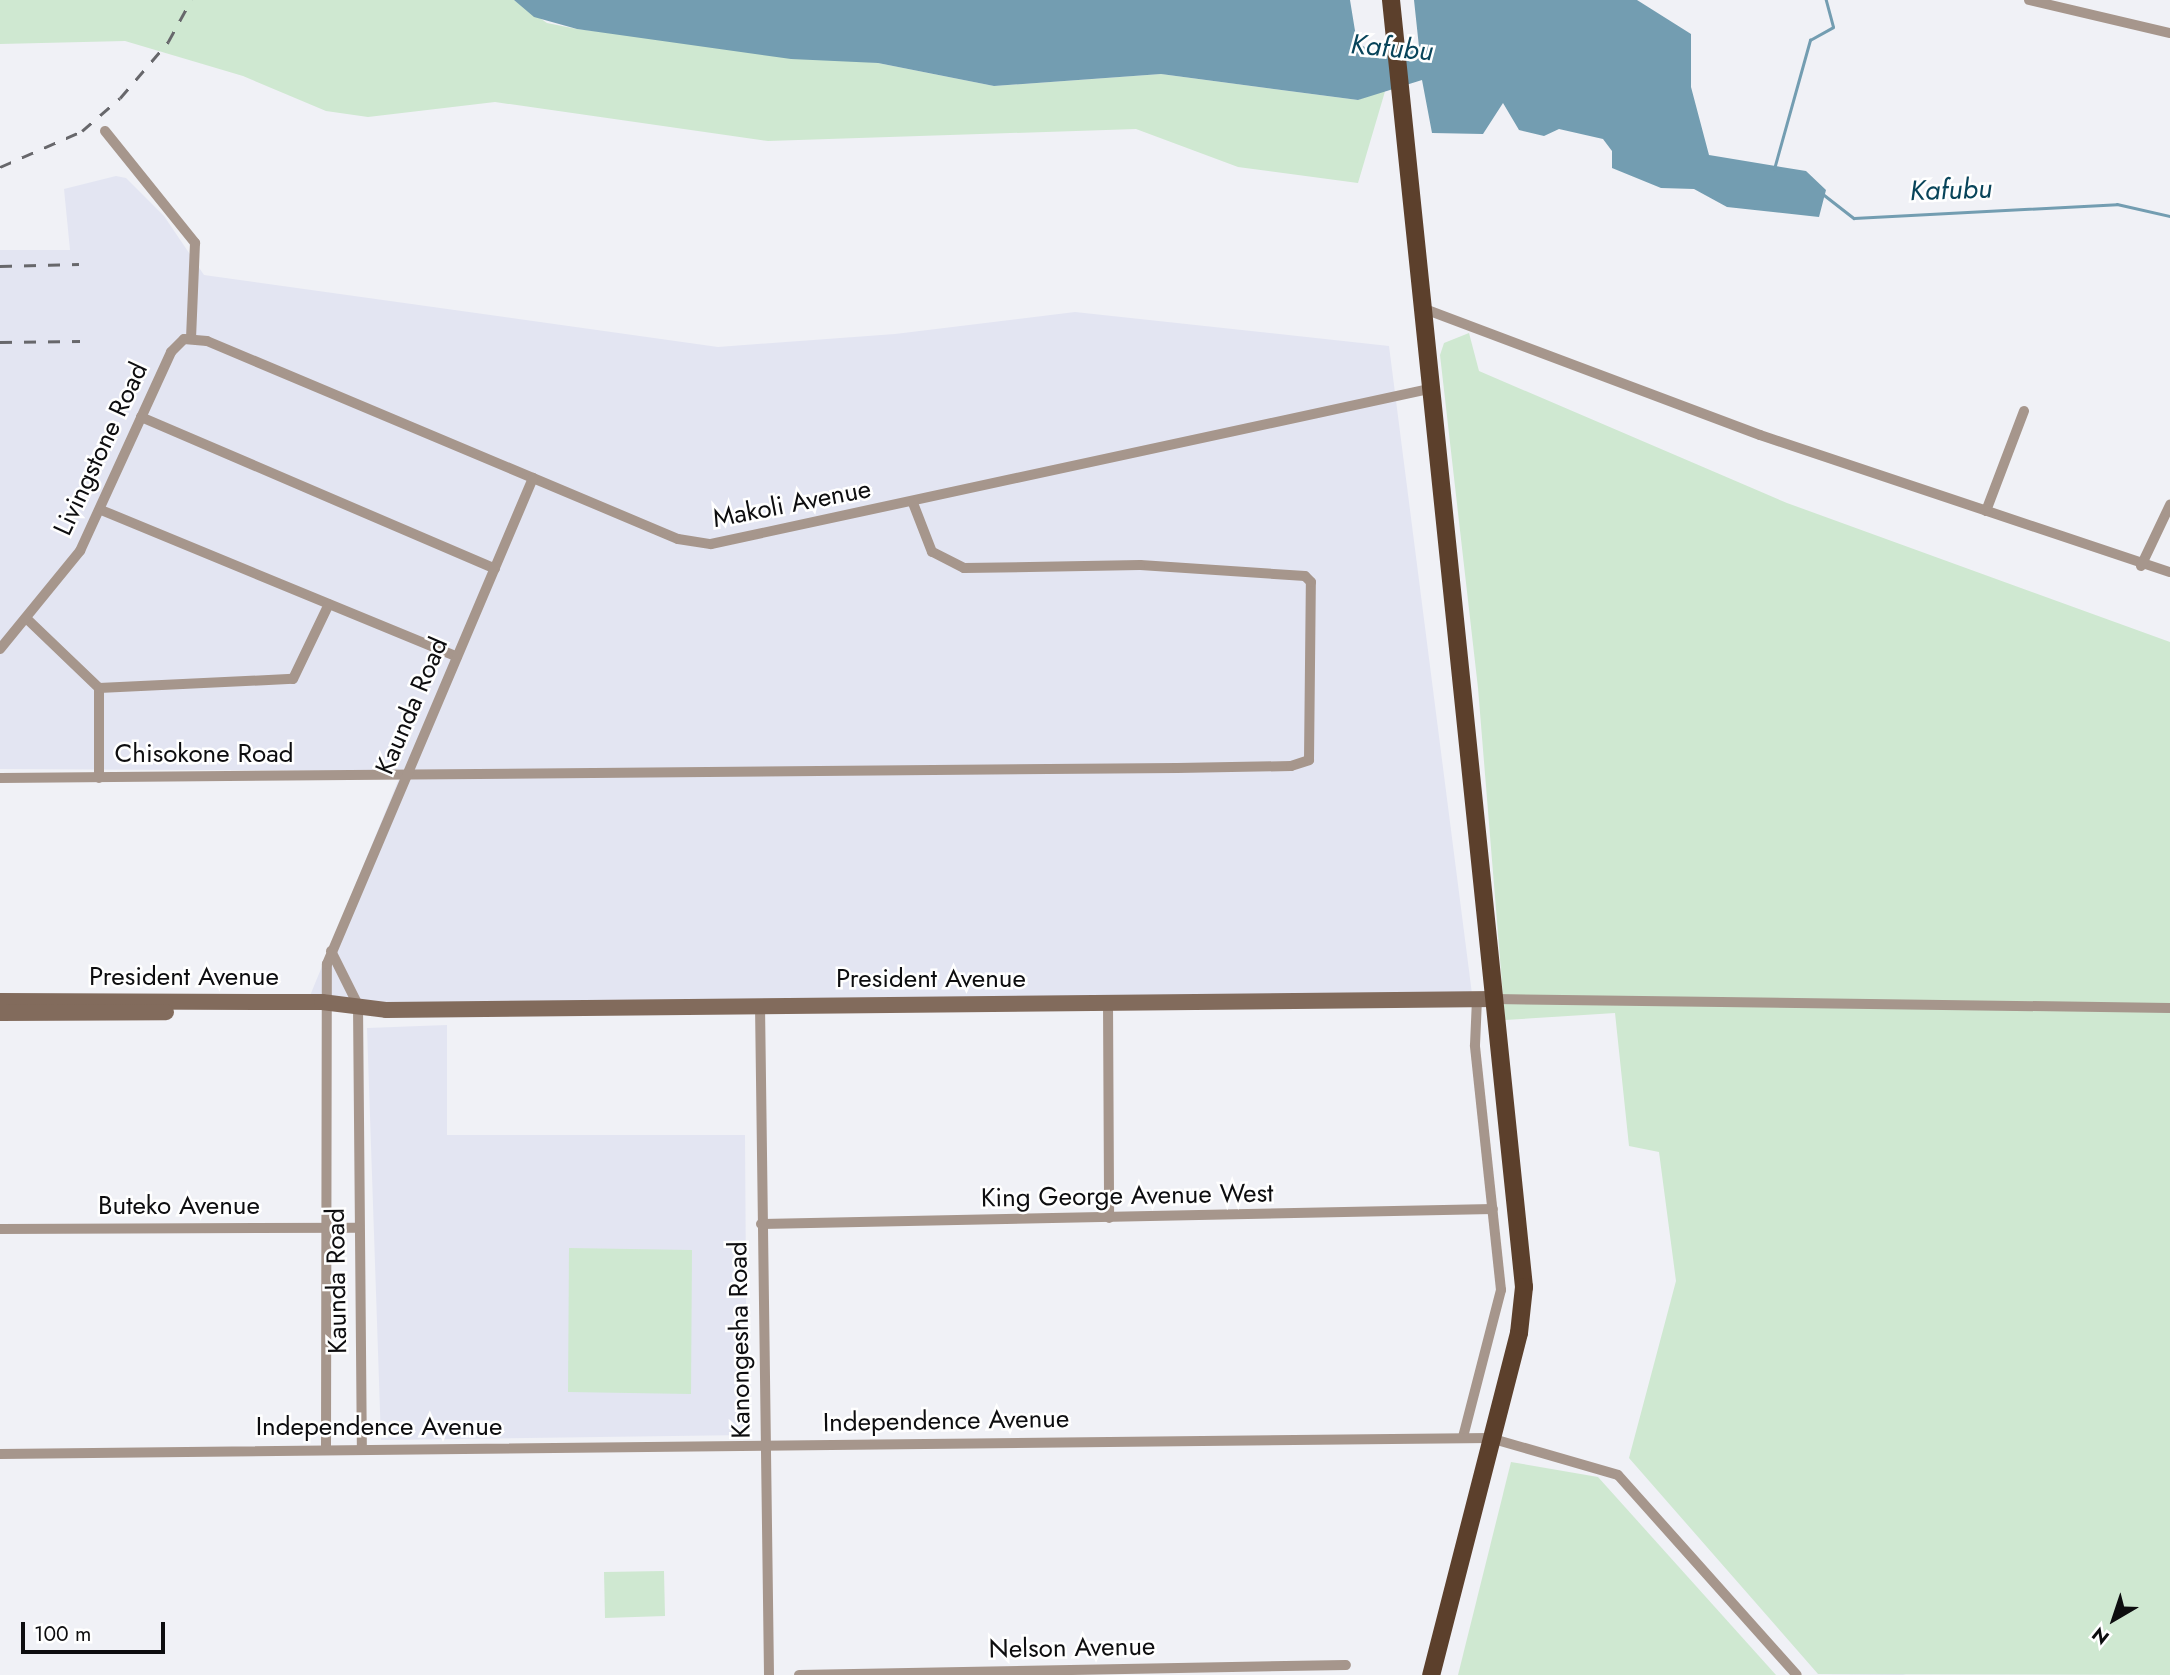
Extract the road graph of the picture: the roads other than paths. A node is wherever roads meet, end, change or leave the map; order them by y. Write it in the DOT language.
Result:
graph roads {
  1 [pos="1391,0"];
  2 [pos="2029,0"];
  3 [pos="2170,33"];
  4 [pos="105,131"];
  5 [pos="1422,308"];
  6 [pos="191,338"];
  7 [pos="1429,389"];
  8 [pos="2024,411"];
  9 [pos="141,417"];
  10 [pos="533,478"];
  11 [pos="913,503"];
  12 [pos="2170,505"];
  13 [pos="101,510"];
  14 [pos="1986,511"];
  15 [pos="2141,566"];
  16 [pos="495,569"];
  17 [pos="2170,572"];
  18 [pos="329,604"];
  19 [pos="26,618"];
  20 [pos="1,645"];
  21 [pos="457,657"];
  22 [pos="99,688"];
  23 [pos="408,775"];
  24 [pos="0,778"];
  25 [pos="99,778"];
  26 [pos="331,950"];
  27 [pos="1486,999"];
  28 [pos="0,1000"];
  29 [pos="1108,1002"];
  30 [pos="760,1005"];
  31 [pos="322,1007"];
  32 [pos="2170,1007"];
  33 [pos="361,1009"];
  34 [pos="0,1013"];
  35 [pos="1493,1209"];
  36 [pos="1109,1218"];
  37 [pos="761,1224"];
  38 [pos="325,1228"];
  39 [pos="359,1228"];
  40 [pos="0,1229"];
  41 [pos="1463,1437"];
  42 [pos="1490,1438"];
  43 [pos="764,1446"];
  44 [pos="326,1449"];
  45 [pos="362,1449"];
  46 [pos="0,1454"];
  47 [pos="1346,1665"];
  48 [pos="769,1675"];
  49 [pos="799,1675"];
  50 [pos="1431,1675"];
  51 [pos="1797,1675"];
  1 -- 5 [label="highway"];
  2 -- 3 [label="street"];
  4 -- 6 [label="street"];
  5 -- 7 [label="highway"];
  5 -- 14 [label="street"];
  6 -- 9 [label="street, Livingstone Road"];
  6 -- 10 [label="street, Makoli Avenue"];
  7 -- 11 [label="street, Makoli Avenue"];
  7 -- 27 [label="highway"];
  8 -- 14 [label="street"];
  9 -- 13 [label="street, Livingstone Road"];
  9 -- 16 [label="street"];
  10 -- 11 [label="street, Makoli Avenue"];
  10 -- 16 [label="street, Kaunda Road"];
  11 -- 23 [label="street, Chisokone Road"];
  12 -- 15 [label="street"];
  13 -- 18 [label="street"];
  13 -- 19 [label="street, Livingstone Road"];
  14 -- 15 [label="street"];
  15 -- 17 [label="street"];
  16 -- 21 [label="street, Kaunda Road"];
  18 -- 21 [label="street"];
  18 -- 22 [label="street"];
  19 -- 20 [label="street, Livingstone Road"];
  19 -- 22 [label="street"];
  21 -- 23 [label="street, Kaunda Road"];
  22 -- 25 [label="street"];
  23 -- 25 [label="street, Chisokone Road"];
  23 -- 26 [label="street, Kaunda Road"];
  24 -- 25 [label="street, Chisokone Road"];
  26 -- 31 [label="street, Kaunda Road"];
  26 -- 33 [label="street, Kaunda Road"];
  27 -- 29 [label="main road, President Avenue"];
  27 -- 32 [label="street"];
  27 -- 35 [label="street"];
  27 -- 42 [label="highway"];
  28 -- 31 [label="main road, President Avenue"];
  29 -- 30 [label="main road, President Avenue"];
  29 -- 36 [label="street"];
  30 -- 33 [label="main road, President Avenue"];
  30 -- 37 [label="street, Kanongesha Road"];
  31 -- 33 [label="main road, President Avenue"];
  31 -- 34 [label="main road, President Avenue"];
  31 -- 38 [label="street, Kaunda Road"];
  33 -- 39 [label="street, Kaunda Road"];
  35 -- 36 [label="street, King George Avenue West"];
  35 -- 41 [label="street"];
  36 -- 37 [label="street, King George Avenue West"];
  37 -- 43 [label="street, Kanongesha Road"];
  38 -- 39 [label="street, Buteko Avenue"];
  38 -- 40 [label="street, Buteko Avenue"];
  38 -- 44 [label="street, Kaunda Road"];
  39 -- 45 [label="street, Kaunda Road"];
  41 -- 42 [label="street, Independence Avenue"];
  41 -- 43 [label="street, Independence Avenue"];
  42 -- 50 [label="highway"];
  42 -- 51 [label="street, Independence Avenue"];
  43 -- 45 [label="street, Independence Avenue"];
  43 -- 48 [label="street, Kanongesha Road"];
  44 -- 45 [label="street, Independence Avenue"];
  44 -- 46 [label="street, Independence Avenue"];
  47 -- 49 [label="street, Nelson Avenue"];
}
